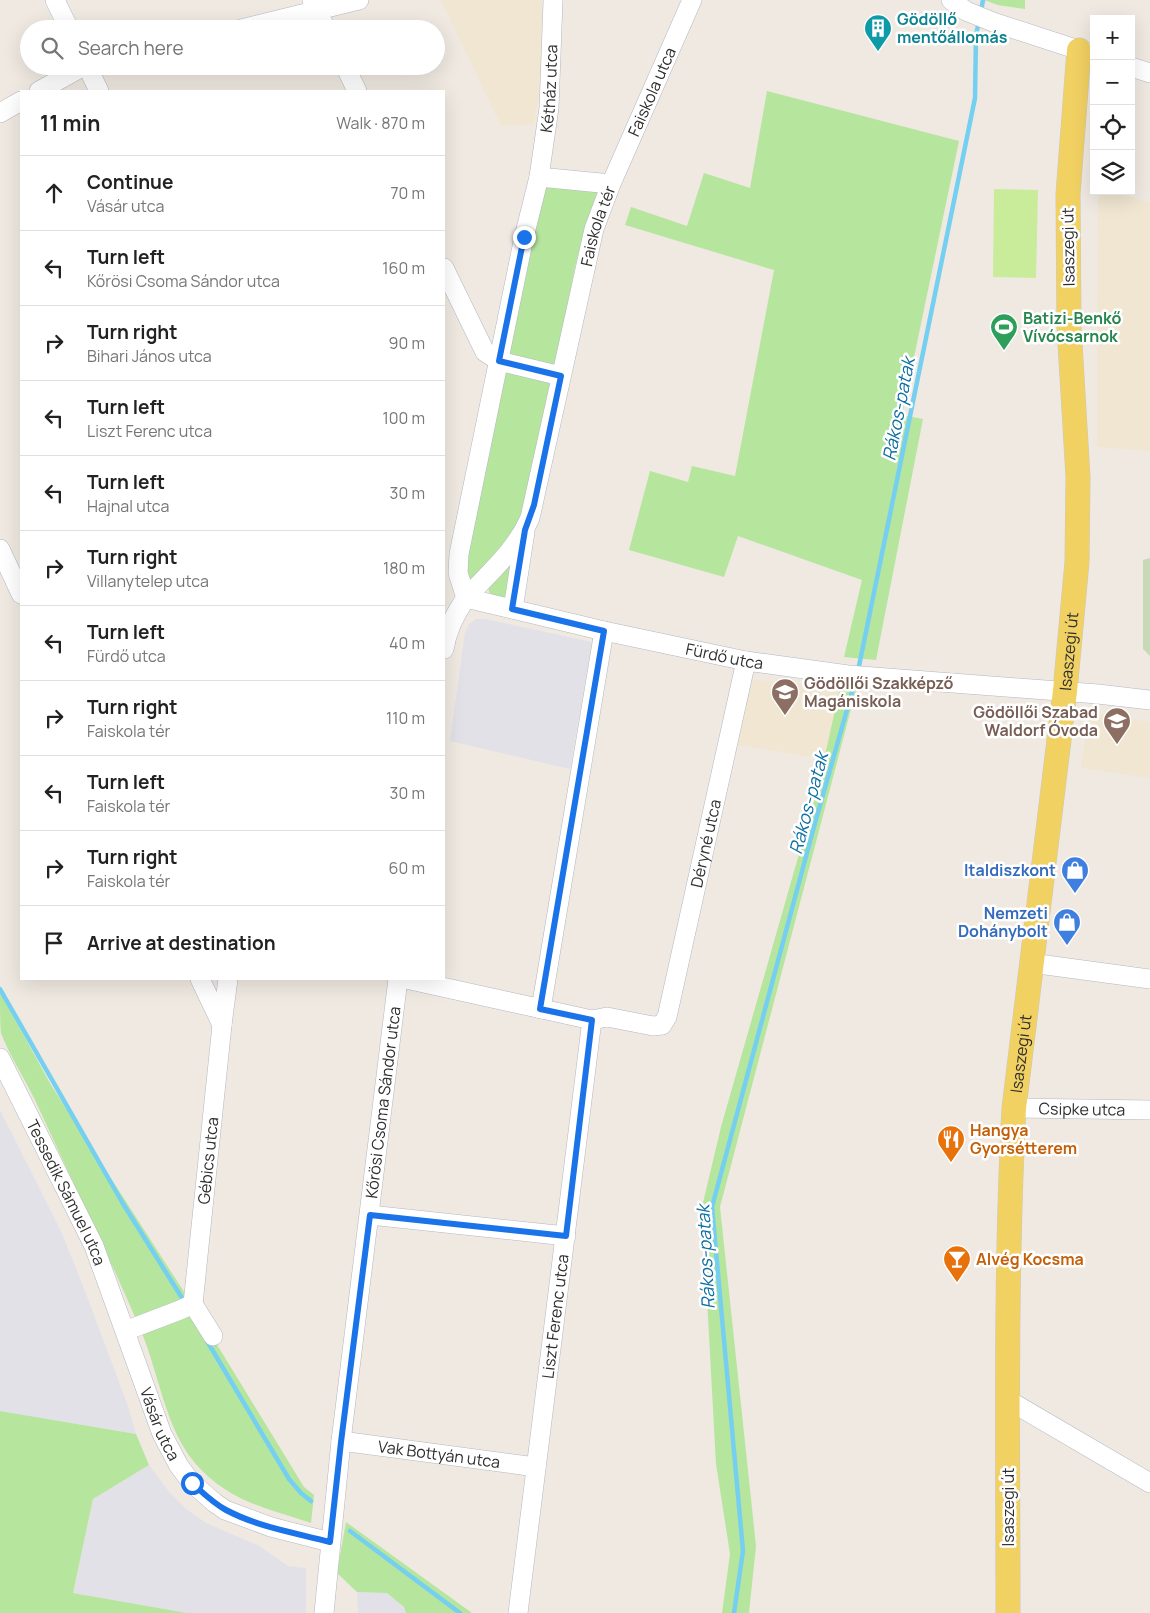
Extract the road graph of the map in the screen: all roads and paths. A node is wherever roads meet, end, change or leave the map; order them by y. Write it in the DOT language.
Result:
graph roads {
  1 [pos="55,0"];
  2 [pos="359,0"];
  3 [pos="692,0"];
  4 [pos="951,0"];
  5 [pos="553,1"];
  6 [pos="314,5"];
  7 [pos="65,20"];
  8 [pos="268,20"];
  9 [pos="322,20"];
  10 [pos="1086,53"];
  11 [pos="1135,68"];
  12 [pos="1150,73"];
  13 [pos="69,75"];
  14 [pos="91,75"];
  15 [pos="349,75"];
  16 [pos="41,90"];
  17 [pos="98,90"];
  18 [pos="356,90"];
  19 [pos="20,102"];
  20 [pos="0,113"];
  21 [pos="540,177"];
  22 [pos="611,184"];
  23 [pos="445,270"];
  24 [pos="499,361"];
  25 [pos="561,376"];
  26 [pos="525,530"];
  27 [pos="0,549"];
  28 [pos="20,592"];
  29 [pos="466,598"];
  30 [pos="512,609"];
  31 [pos="604,631"];
  32 [pos="445,645"];
  33 [pos="746,661"];
  34 [pos="1065,691"];
  35 [pos="1150,700"];
  36 [pos="1031,963"];
  37 [pos="1150,979"];
  38 [pos="200,980"];
  39 [pos="228,980"];
  40 [pos="398,980"];
  41 [pos="410,980"];
  42 [pos="540,1009"];
  43 [pos="592,1020"];
  44 [pos="222,1025"];
  45 [pos="0,1058"];
  46 [pos="1014,1108"];
  47 [pos="1150,1110"];
  48 [pos="370,1215"];
  49 [pos="566,1236"];
  50 [pos="193,1304"];
  51 [pos="125,1330"];
  52 [pos="213,1336"];
  53 [pos="1008,1400"];
  54 [pos="341,1442"];
  55 [pos="536,1468"];
  56 [pos="1150,1483"];
  57 [pos="330,1542"];
  58 [pos="324,1613"];
  59 [pos="518,1613"];
  60 [pos="1008,1613"];
  1 -- 7 [label="street"];
  2 -- 6 [label="street"];
  3 -- 22 [label="street, Faiskola utca"];
  4 -- 10 [label="street"];
  5 -- 21 [label="street, Kétház utca"];
  6 -- 8 [label="street"];
  6 -- 9 [label="street"];
  10 -- 34 [label="main road, Isaszegi út"];
  11 -- 12 [label="street"];
  13 -- 16 [label="street"];
  14 -- 17 [label="street"];
  15 -- 18 [label="street"];
  19 -- 20 [label="street"];
  21 -- 22 [label="street, Faiskola tér"];
  21 -- 24 [label="street"];
  22 -- 25 [label="street, Faiskola tér"];
  23 -- 24 [label="street"];
  24 -- 25 [label="street"];
  24 -- 29 [label="street"];
  25 -- 26 [label="street, Faiskola tér"];
  26 -- 29 [label="street, Faiskola tér"];
  26 -- 30 [label="street, Faiskola tér"];
  27 -- 28 [label="street"];
  29 -- 30 [label="street"];
  29 -- 32 [label="street"];
  30 -- 31 [label="street, Fürdő utca"];
  31 -- 33 [label="street, Fürdő utca"];
  31 -- 42 [label="street"];
  33 -- 34 [label="street, Fürdő utca"];
  33 -- 43 [label="street, Déryné utca"];
  34 -- 35 [label="street, Fürdő utca"];
  34 -- 36 [label="main road, Isaszegi út"];
  36 -- 37 [label="street"];
  36 -- 46 [label="main road, Isaszegi út"];
  38 -- 44 [label="street"];
  39 -- 44 [label="street, Gébics utca"];
  40 -- 48 [label="street, Kőrösi Csoma Sándor utca"];
  41 -- 42 [label="street"];
  42 -- 43 [label="street"];
  43 -- 49 [label="street, Liszt Ferenc utca"];
  44 -- 50 [label="street, Gébics utca"];
  45 -- 51 [label="street, Tessedik Sámuel utca"];
  46 -- 47 [label="street, Csipke utca"];
  46 -- 53 [label="main road, Isaszegi út"];
  48 -- 49 [label="street"];
  48 -- 54 [label="street, Kőrösi Csoma Sándor utca"];
  49 -- 55 [label="street, Liszt Ferenc utca"];
  50 -- 51 [label="street"];
  50 -- 52 [label="street"];
  51 -- 57 [label="street, Vásár utca"];
  53 -- 56 [label="street"];
  53 -- 60 [label="main road, Isaszegi út"];
  54 -- 55 [label="street, Vak Bottyán utca"];
  54 -- 57 [label="street, Kőrösi Csoma Sándor utca"];
  55 -- 59 [label="street, Liszt Ferenc utca"];
  57 -- 58 [label="street, Kőrösi Csoma Sándor utca"];
}
